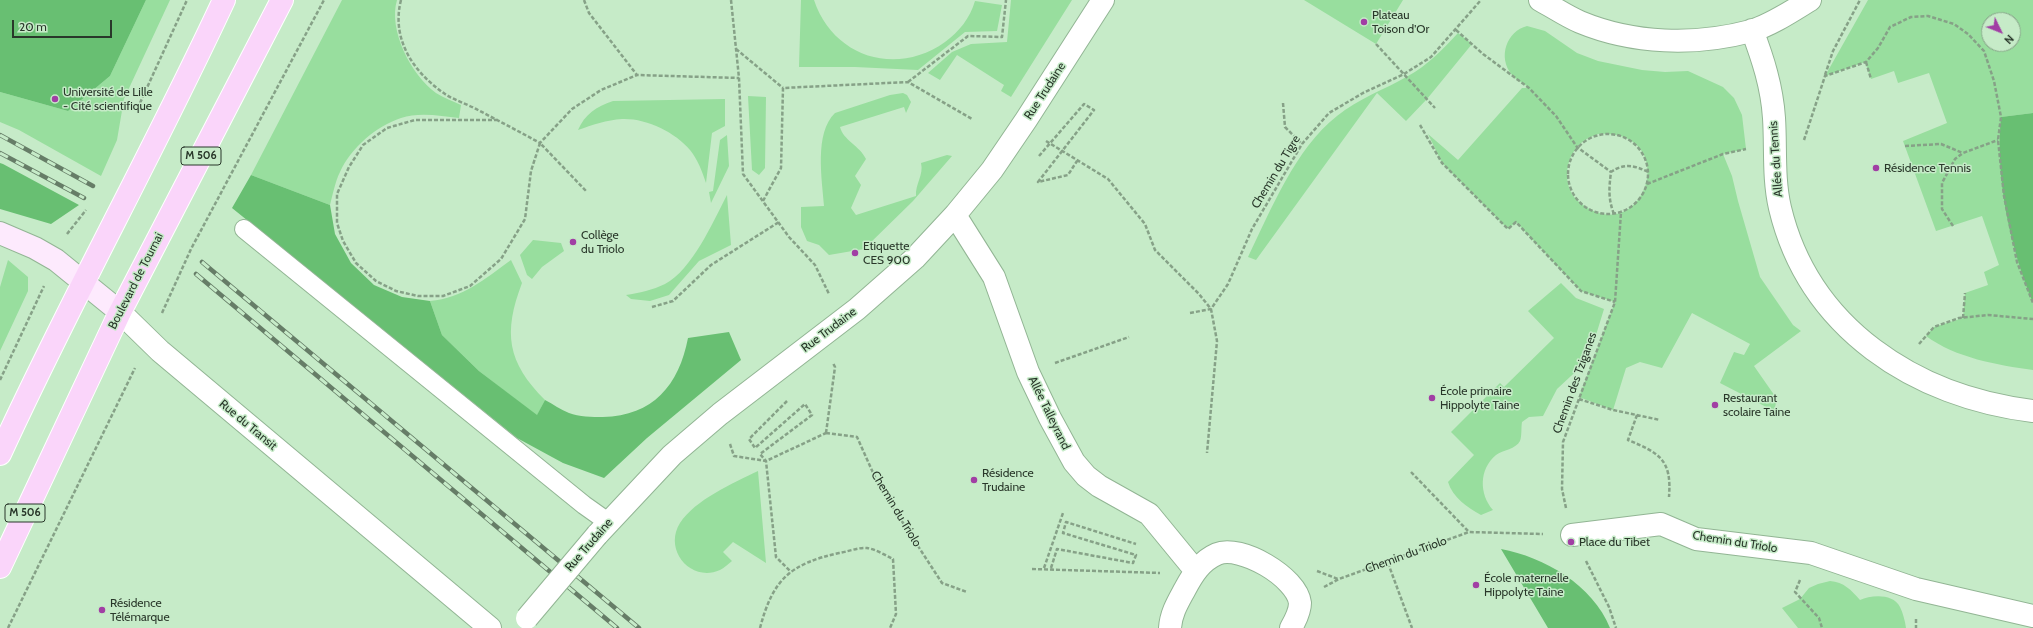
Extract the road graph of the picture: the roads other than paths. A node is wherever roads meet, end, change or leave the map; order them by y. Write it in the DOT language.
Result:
graph roads {
  1 [pos="224,0"];
  2 [pos="282,0"];
  3 [pos="1103,0"];
  4 [pos="1540,0"];
  5 [pos="1810,0"];
  6 [pos="1752,30"];
  7 [pos="955,216"];
  8 [pos="244,229"];
  9 [pos="0,233"];
  10 [pos="83,282"];
  11 [pos="120,312"];
  12 [pos="2033,411"];
  13 [pos="0,454"];
  14 [pos="603,528"];
  15 [pos="1572,535"];
  16 [pos="0,567"];
  17 [pos="1195,570"];
  18 [pos="2033,616"];
  19 [pos="523,623"];
  20 [pos="490,628"];
  21 [pos="1170,628"];
  22 [pos="1291,628"];
  1 -- 10 [label="main road"];
  2 -- 11 [label="main road, Boulevard de Tournai / M 506"];
  3 -- 7 [label="street, Rue Trudaine"];
  4 -- 6 [label="street"];
  5 -- 6 [label="street"];
  6 -- 12 [label="street, Allée du Tennis"];
  7 -- 14 [label="street, Rue Trudaine"];
  7 -- 17 [label="street, Allée Talleyrand"];
  8 -- 14 [label="lane"];
  9 -- 10 [label="street, Rue du Transit"];
  10 -- 11 [label="street, Rue du Transit"];
  10 -- 13 [label="main road"];
  11 -- 16 [label="main road, Boulevard de Tournai / M 506"];
  11 -- 20 [label="street, Rue du Transit"];
  14 -- 19 [label="street, Rue Trudaine, bridge"];
  15 -- 18 [label="street, Chemin du Triolo"];
  17 -- 21 [label="street"];
  17 -- 22 [label="street"];
}
